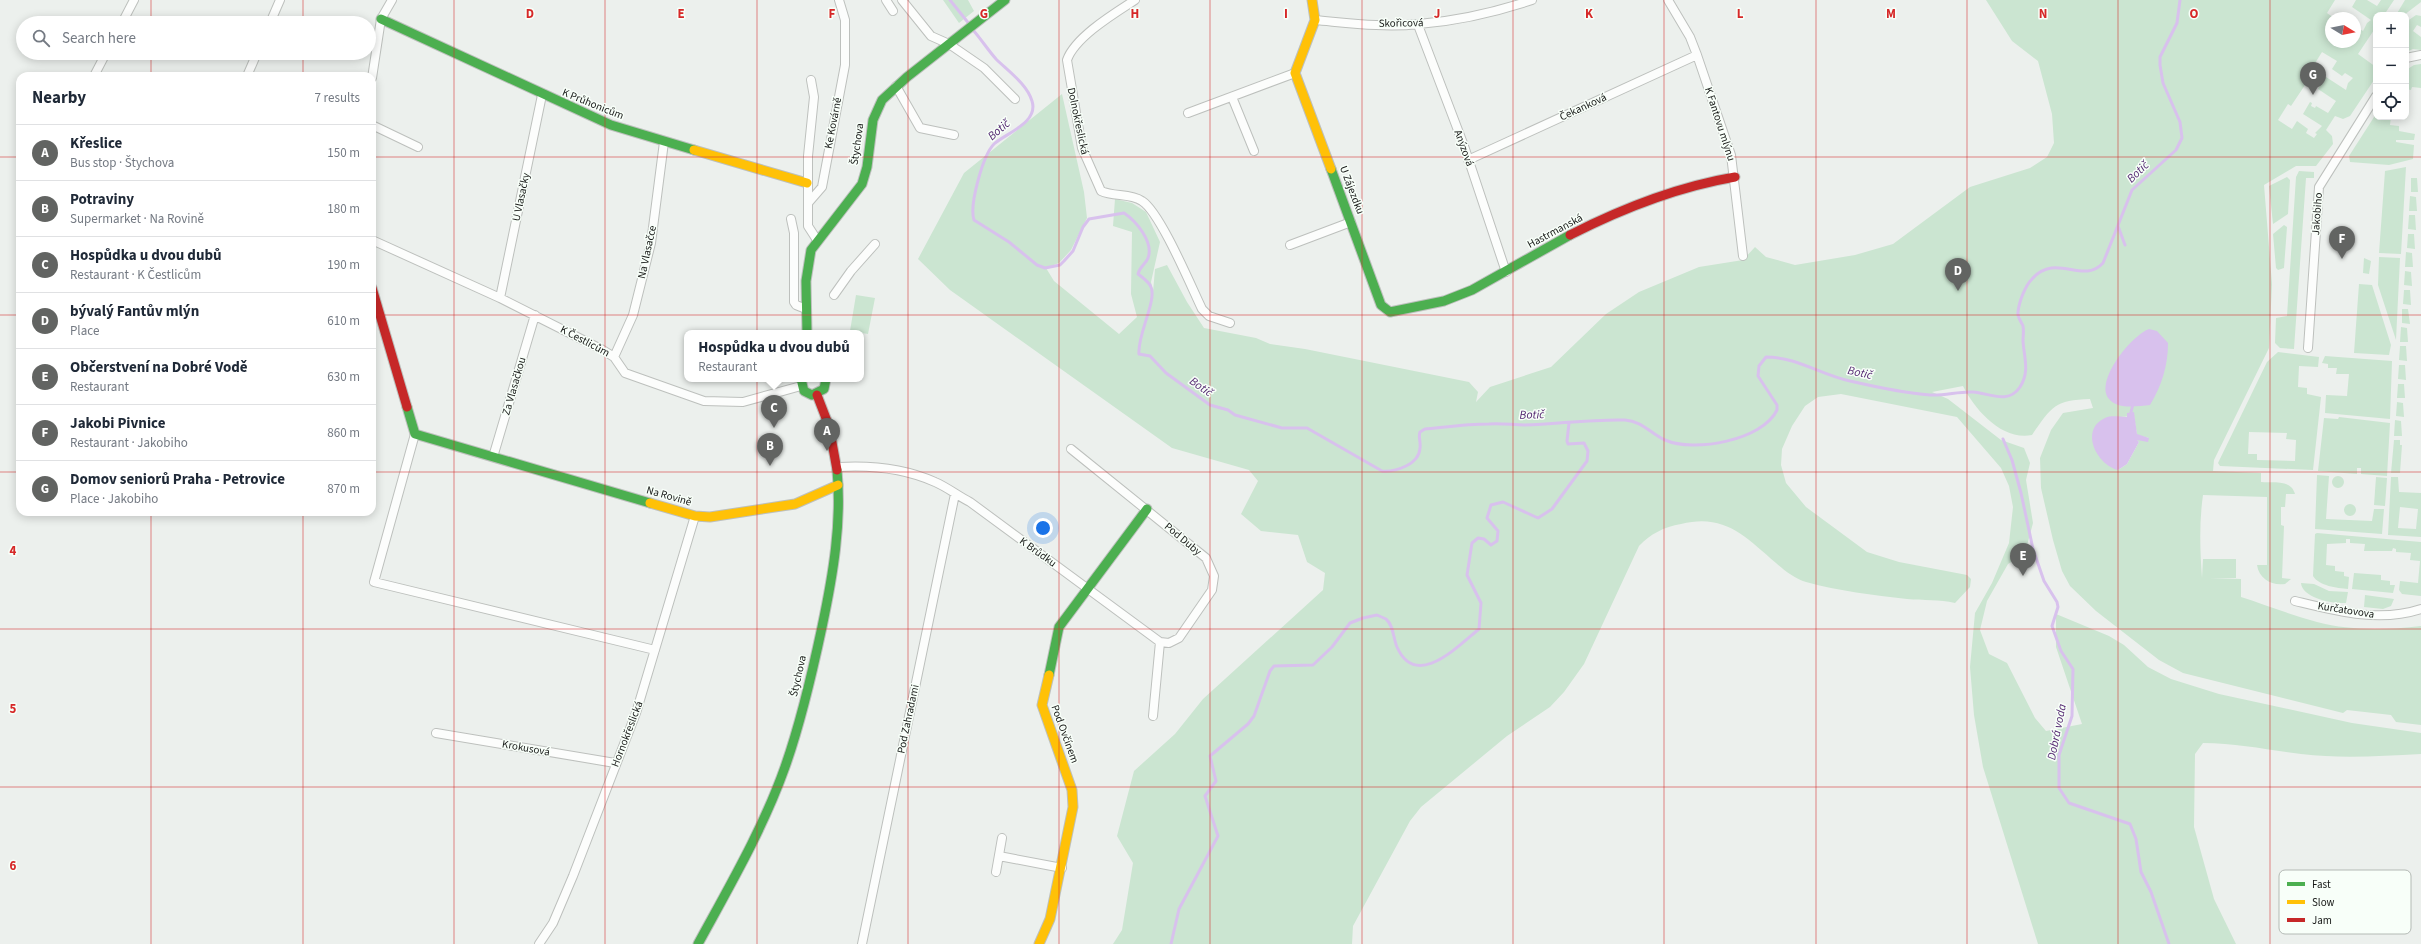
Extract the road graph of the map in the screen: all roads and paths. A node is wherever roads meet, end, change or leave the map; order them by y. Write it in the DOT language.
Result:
graph roads {
  1 [pos="134,0"];
  2 [pos="280,0"];
  3 [pos="392,0"];
  4 [pos="839,0"];
  5 [pos="886,0"];
  6 [pos="902,0"];
  7 [pos="1005,0"];
  8 [pos="1135,0"];
  9 [pos="1312,0"];
  10 [pos="1532,0"];
  11 [pos="1668,0"];
  12 [pos="893,11"];
  13 [pos="126,16"];
  14 [pos="273,16"];
  15 [pos="381,19"];
  16 [pos="1315,20"];
  17 [pos="1418,24"];
  18 [pos="952,41"];
  19 [pos="376,52"];
  20 [pos="1697,55"];
  21 [pos="2421,55"];
  22 [pos="2409,57"];
  23 [pos="102,60"];
  24 [pos="254,60"];
  25 [pos="375,60"];
  26 [pos="96,72"];
  27 [pos="249,72"];
  28 [pos="373,72"];
  29 [pos="1295,73"];
  30 [pos="811,80"];
  31 [pos="896,86"];
  32 [pos="542,95"];
  33 [pos="1232,97"];
  34 [pos="1015,100"];
  35 [pos="2373,101"];
  36 [pos="1188,113"];
  37 [pos="376,127"];
  38 [pos="954,135"];
  39 [pos="664,142"];
  40 [pos="418,147"];
  41 [pos="1254,151"];
  42 [pos="1468,160"];
  43 [pos="1735,178"];
  44 [pos="807,183"];
  45 [pos="809,202"];
  46 [pos="791,219"];
  47 [pos="1351,222"];
  48 [pos="817,240"];
  49 [pos="376,242"];
  50 [pos="875,244"];
  51 [pos="1290,245"];
  52 [pos="1743,256"];
  53 [pos="1506,272"];
  54 [pos="834,295"];
  55 [pos="500,298"];
  56 [pos="376,302"];
  57 [pos="806,309"];
  58 [pos="1390,312"];
  59 [pos="534,315"];
  60 [pos="1230,323"];
  61 [pos="807,330"];
  62 [pos="2308,348"];
  63 [pos="614,357"];
  64 [pos="825,382"];
  65 [pos="801,383"];
  66 [pos="817,395"];
  67 [pos="415,434"];
  68 [pos="1071,449"];
  69 [pos="493,457"];
  70 [pos="838,467"];
  71 [pos="838,485"];
  72 [pos="955,494"];
  73 [pos="1147,509"];
  74 [pos="695,516"];
  75 [pos="1087,588"];
  76 [pos="2295,601"];
  77 [pos="2421,609"];
  78 [pos="1160,642"];
  79 [pos="655,650"];
  80 [pos="1153,716"];
  81 [pos="436,733"];
  82 [pos="615,763"];
  83 [pos="1002,838"];
  84 [pos="999,856"];
  85 [pos="1062,868"];
  86 [pos="996,872"];
  87 [pos="539,944"];
  88 [pos="698,944"];
  89 [pos="862,944"];
  90 [pos="1038,944"];
  1 -- 13 [label="street"];
  2 -- 14 [label="street"];
  3 -- 15 [label="street"];
  4 -- 45 [label="street, Ke Kovárně"];
  5 -- 12 [label="street"];
  6 -- 18 [label="street"];
  7 -- 18 [label="street, Štychova"];
  8 -- 60 [label="street, Dolnokřeslická"];
  9 -- 16 [label="street"];
  10 -- 17 [label="street, Skořicová"];
  11 -- 20 [label="street, K Fantovu mlýnu"];
  15 -- 19 [label="street"];
  15 -- 32 [label="street, K Průhonicům"];
  16 -- 17 [label="street, Skořicová"];
  16 -- 29 [label="street"];
  17 -- 42 [label="street, Anýzová"];
  18 -- 31 [label="street, Štychova"];
  18 -- 34 [label="street"];
  20 -- 42 [label="street, Čekanková"];
  20 -- 43 [label="street, K Fantovu mlýnu"];
  21 -- 22 [label="street"];
  23 -- 26 [label="street"];
  24 -- 27 [label="street"];
  25 -- 28 [label="street"];
  29 -- 33 [label="street"];
  29 -- 47 [label="street, U Zájezdku"];
  30 -- 44 [label="street"];
  31 -- 38 [label="street"];
  31 -- 48 [label="street, Štychova"];
  32 -- 39 [label="street, K Průhonicům"];
  32 -- 55 [label="street, U Vlasačky"];
  33 -- 36 [label="street"];
  33 -- 41 [label="street"];
  35 -- 62 [label="street, Jakobiho"];
  37 -- 40 [label="street"];
  39 -- 44 [label="street, K Průhonicům"];
  39 -- 63 [label="street, Na Vlasačce"];
  42 -- 53 [label="street, Anýzová"];
  43 -- 52 [label="street, K Fantovu mlýnu"];
  43 -- 53 [label="street, Hastrmanská"];
  44 -- 45 [label="street"];
  45 -- 48 [label="street"];
  46 -- 57 [label="street"];
  47 -- 51 [label="street"];
  47 -- 58 [label="street, U Zájezdku"];
  48 -- 57 [label="street, Štychova"];
  49 -- 55 [label="street, K Čestlicům"];
  50 -- 54 [label="street"];
  53 -- 58 [label="street, Hastrmanská"];
  55 -- 59 [label="street, K Čestlicům"];
  56 -- 67 [label="street"];
  57 -- 61 [label="street, Štychova"];
  59 -- 63 [label="street, K Čestlicům"];
  59 -- 69 [label="street, Za Vlasačkou"];
  63 -- 65 [label="street, K Čestlicům"];
  64 -- 66 [label="street"];
  65 -- 66 [label="street"];
  66 -- 70 [label="street, Štychova"];
  67 -- 69 [label="street, Na Rovině"];
  67 -- 79 [label="street"];
  68 -- 73 [label="street, Pod Duby"];
  69 -- 74 [label="street, Na Rovině"];
  70 -- 71 [label="street, Štychova"];
  70 -- 72 [label="street, K Brůdku"];
  71 -- 74 [label="street, Na Rovině"];
  71 -- 88 [label="street, Štychova"];
  72 -- 75 [label="street, K Brůdku"];
  72 -- 89 [label="street, Pod Zahradami"];
  73 -- 75 [label="street, Pod Ovčínem"];
  73 -- 78 [label="street, Pod Duby"];
  74 -- 79 [label="street, Hornokřeslická"];
  75 -- 78 [label="street, K Brůdku"];
  75 -- 85 [label="street, Pod Ovčínem"];
  76 -- 77 [label="street, Kurčatovova"];
  78 -- 80 [label="street"];
  79 -- 82 [label="street, Hornokřeslická"];
  81 -- 82 [label="street, Krokusová"];
  82 -- 87 [label="street, Hornokřeslická"];
  83 -- 84 [label="street"];
  84 -- 85 [label="street"];
  84 -- 86 [label="street"];
  85 -- 90 [label="street, Pod Ovčínem"];
}
